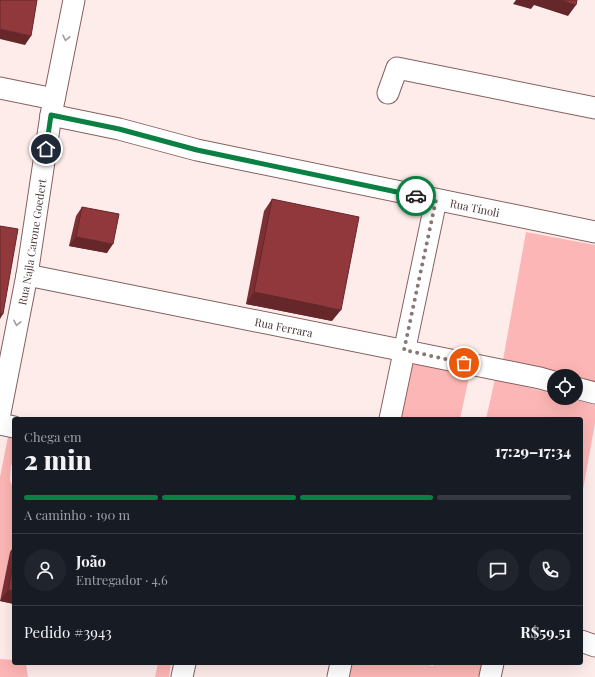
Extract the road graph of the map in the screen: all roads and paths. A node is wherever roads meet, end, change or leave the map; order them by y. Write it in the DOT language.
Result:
graph roads {
  1 [pos="74,0"];
  2 [pos="0,88"];
  3 [pos="388,93"];
  4 [pos="52,107"];
  5 [pos="595,108"];
  6 [pos="436,200"];
  7 [pos="595,232"];
  8 [pos="27,275"];
  9 [pos="6,343"];
  10 [pos="404,350"];
  11 [pos="547,380"];
  12 [pos="583,390"];
  13 [pos="595,393"];
  14 [pos="0,413"];
  15 [pos="390,417"];
  16 [pos="0,424"];
  17 [pos="12,427"];
  18 [pos="583,642"];
  19 [pos="595,646"];
  20 [pos="185,665"];
  21 [pos="341,665"];
  22 [pos="493,665"];
  23 [pos="182,677"];
  24 [pos="338,677"];
  25 [pos="490,677"];
  1 -- 4 [label="street, Rua Najla Carone Goedert, one-way"];
  2 -- 4 [label="street, Rua Tínoli"];
  3 -- 5 [label="street"];
  4 -- 6 [label="street, Rua Tínoli"];
  4 -- 8 [label="street, Rua Najla Carone Goedert"];
  6 -- 7 [label="street, Rua Tínoli"];
  6 -- 10 [label="street"];
  8 -- 9 [label="street, Rua Najla Carone Goedert, one-way"];
  8 -- 10 [label="street, Rua Ferrara"];
  9 -- 14 [label="street, Rua Najla Carone Goedert"];
  10 -- 11 [label="street, Rua Ferrara"];
  10 -- 15 [label="street"];
  12 -- 13 [label="street"];
  16 -- 17 [label="street"];
  18 -- 19 [label="street"];
  20 -- 23 [label="street"];
  21 -- 24 [label="street"];
  22 -- 25 [label="street"];
}
